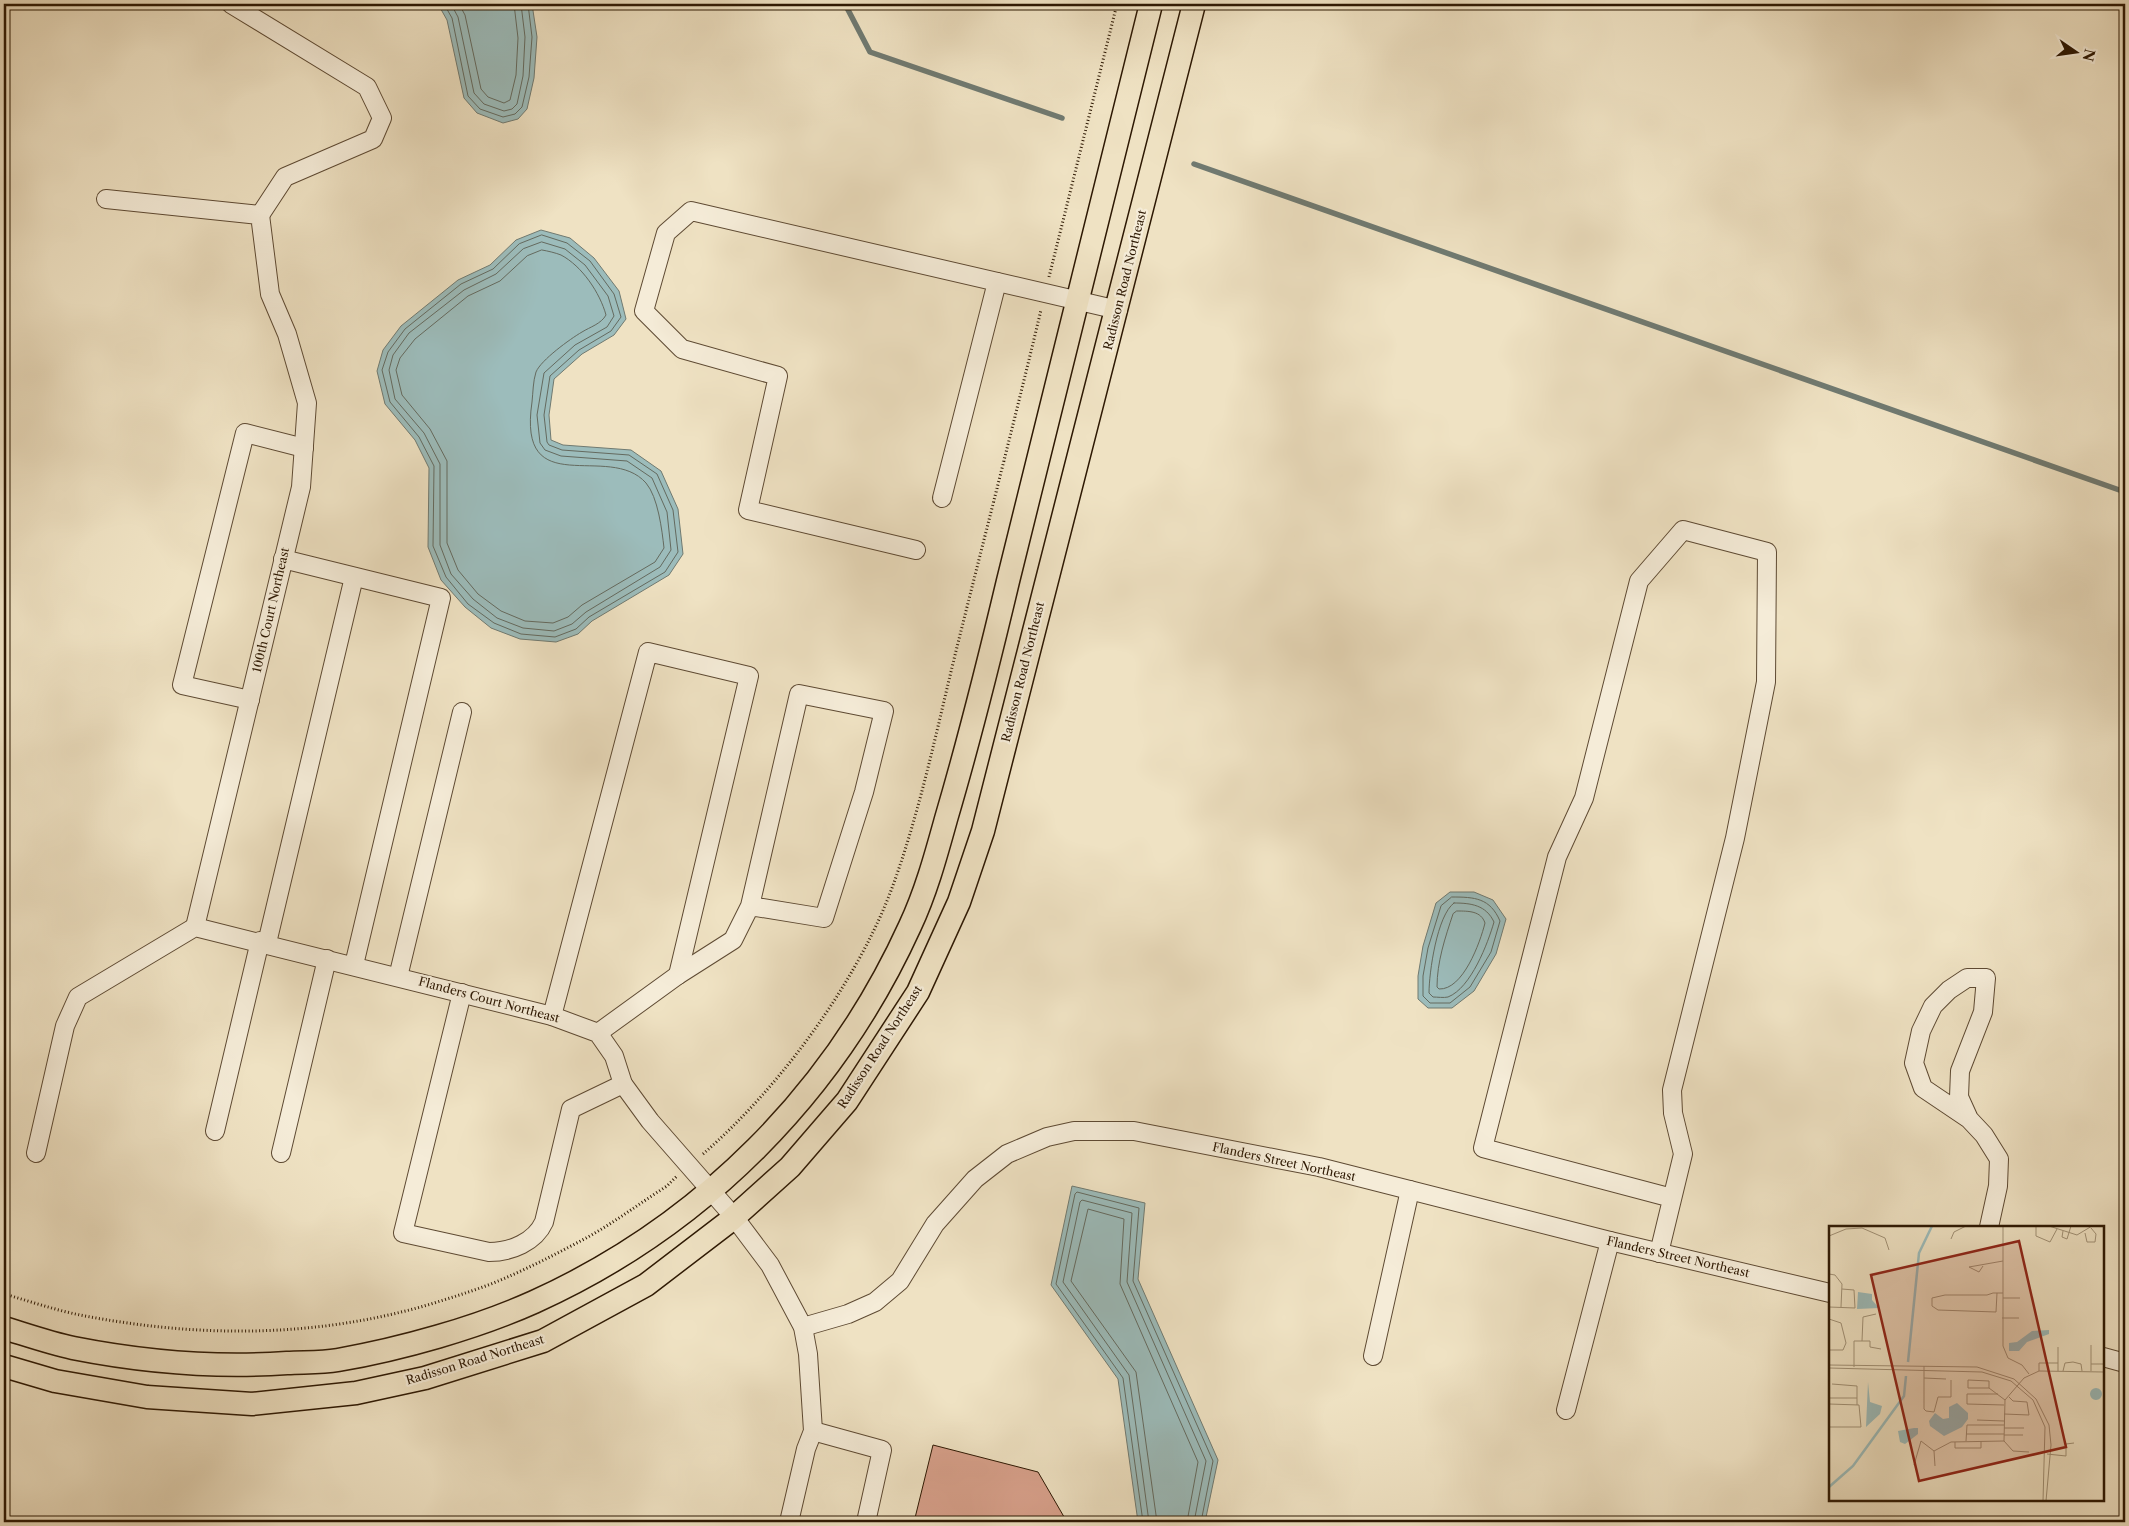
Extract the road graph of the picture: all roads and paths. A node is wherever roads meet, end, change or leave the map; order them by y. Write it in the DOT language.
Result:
graph roads {
  1 [pos="231,4"];
  2 [pos="1117,4"];
  3 [pos="1151,4"];
  4 [pos="1194,4"];
  5 [pos="106,199"];
  6 [pos="260,215"];
  7 [pos="1050,275"];
  8 [pos="997,282"];
  9 [pos="1077,300"];
  10 [pos="1042,307"];
  11 [pos="1118,310"];
  12 [pos="304,448"];
  13 [pos="942,498"];
  14 [pos="916,550"];
  15 [pos="284,559"];
  16 [pos="354,577"];
  17 [pos="250,700"];
  18 [pos="462,712"];
  19 [pos="750,906"];
  20 [pos="195,927"];
  21 [pos="263,942"];
  22 [pos="327,958"];
  23 [pos="354,966"];
  24 [pos="678,975"];
  25 [pos="398,977"];
  26 [pos="462,993"];
  27 [pos="552,1016"];
  28 [pos="598,1033"];
  29 [pos="623,1084"];
  30 [pos="1969,1119"];
  31 [pos="216,1131"];
  32 [pos="710,1148"];
  33 [pos="36,1153"];
  34 [pos="281,1153"];
  35 [pos="667,1186"];
  36 [pos="710,1190"];
  37 [pos="1410,1190"];
  38 [pos="1672,1198"];
  39 [pos="734,1217"];
  40 [pos="1989,1226"];
  41 [pos="1610,1242"];
  42 [pos="1659,1253"];
  43 [pos="1829,1293"];
  44 [pos="4,1294"];
  45 [pos="803,1327"];
  46 [pos="4,1328"];
  47 [pos="1373,1356"];
  48 [pos="2104,1357"];
  49 [pos="2125,1363"];
  50 [pos="4,1366"];
  51 [pos="1566,1410"];
  52 [pos="813,1431"];
  53 [pos="789,1522"];
  54 [pos="866,1522"];
  1 -- 6 [label="street"];
  2 -- 7 [label="path"];
  3 -- 9 [label="main road"];
  4 -- 11 [label="main road, Radisson Road Northeast"];
  5 -- 6 [label="street"];
  6 -- 12 [label="street, 100th Court Northeast"];
  8 -- 9 [label="street"];
  8 -- 13 [label="street"];
  8 -- 14 [label="street"];
  9 -- 11 [label="street"];
  9 -- 36 [label="main road"];
  10 -- 32 [label="path"];
  11 -- 39 [label="main road, Radisson Road Northeast"];
  12 -- 15 [label="street, 100th Court Northeast"];
  12 -- 17 [label="street"];
  15 -- 16 [label="street"];
  15 -- 17 [label="street, 100th Court Northeast"];
  16 -- 21 [label="street"];
  16 -- 23 [label="street"];
  17 -- 20 [label="street, 100th Court Northeast"];
  18 -- 25 [label="street"];
  19 -- 19 [label="street"];
  19 -- 24 [label="street"];
  20 -- 21 [label="street, Flanders Court Northeast"];
  20 -- 33 [label="street"];
  21 -- 22 [label="street, Flanders Court Northeast"];
  21 -- 31 [label="street"];
  22 -- 23 [label="street, Flanders Court Northeast"];
  22 -- 34 [label="street"];
  23 -- 25 [label="street, Flanders Court Northeast"];
  24 -- 27 [label="street"];
  24 -- 28 [label="street"];
  25 -- 26 [label="street, Flanders Court Northeast"];
  26 -- 27 [label="street, Flanders Court Northeast"];
  26 -- 29 [label="street"];
  27 -- 28 [label="street, Flanders Court Northeast"];
  28 -- 29 [label="street"];
  29 -- 36 [label="street"];
  30 -- 30 [label="street"];
  30 -- 40 [label="street"];
  35 -- 44 [label="path"];
  36 -- 39 [label="street"];
  36 -- 46 [label="main road"];
  37 -- 41 [label="street, Flanders Street Northeast"];
  37 -- 45 [label="street, Flanders Street Northeast"];
  37 -- 47 [label="street"];
  38 -- 38 [label="street"];
  38 -- 42 [label="street"];
  39 -- 45 [label="street"];
  39 -- 50 [label="main road, Radisson Road Northeast"];
  41 -- 42 [label="street, Flanders Street Northeast"];
  41 -- 51 [label="street"];
  42 -- 43 [label="street, Flanders Street Northeast"];
  45 -- 52 [label="street"];
  48 -- 49 [label="street"];
  52 -- 53 [label="street"];
  52 -- 54 [label="street"];
}
